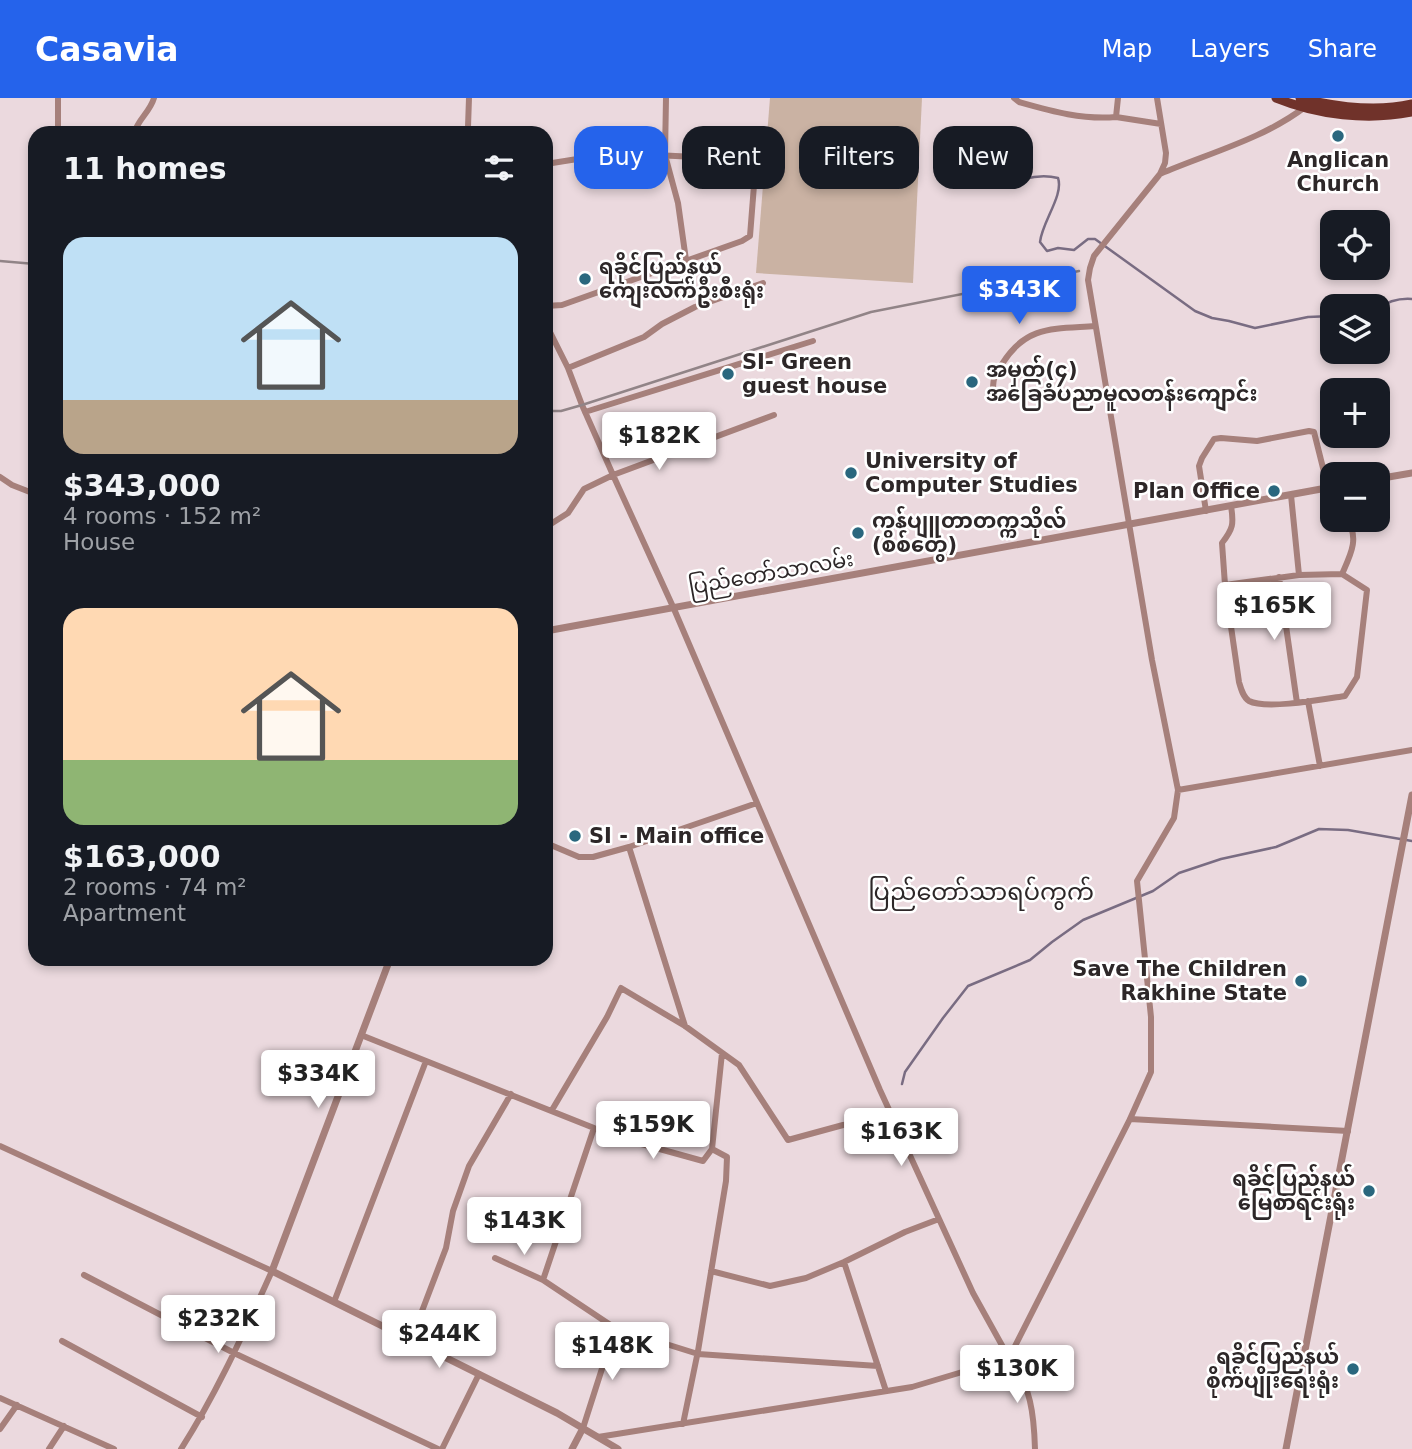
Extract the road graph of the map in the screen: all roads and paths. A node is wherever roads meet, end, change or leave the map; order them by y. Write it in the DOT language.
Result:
graph roads {
  1 [pos="58,98"];
  2 [pos="154,98"];
  3 [pos="469,98"];
  4 [pos="666,98"];
  5 [pos="1014,98"];
  6 [pos="1118,98"];
  7 [pos="1157,98"];
  8 [pos="1276,98"];
  9 [pos="1300,98"];
  10 [pos="1310,102"];
  11 [pos="1412,104"];
  12 [pos="1412,112"];
  13 [pos="1116,117"];
  14 [pos="1161,124"];
  15 [pos="58,126"];
  16 [pos="137,126"];
  17 [pos="468,126"];
  18 [pos="666,126"];
  19 [pos="668,155"];
  20 [pos="574,160"];
  21 [pos="553,163"];
  22 [pos="668,166"];
  23 [pos="1160,174"];
  24 [pos="686,260"];
  25 [pos="763,283"];
  26 [pos="553,306"];
  27 [pos="1095,326"];
  28 [pos="553,338"];
  29 [pos="813,341"];
  30 [pos="568,368"];
  31 [pos="993,390"];
  32 [pos="585,411"];
  33 [pos="774,415"];
  34 [pos="1323,462"];
  35 [pos="1412,473"];
  36 [pos="613,475"];
  37 [pos="0,477"];
  38 [pos="1390,477"];
  39 [pos="28,491"];
  40 [pos="1320,491"];
  41 [pos="1291,495"];
  42 [pos="1231,506"];
  43 [pos="1206,511"];
  44 [pos="553,523"];
  45 [pos="1129,524"];
  46 [pos="1353,532"];
  47 [pos="1342,574"];
  48 [pos="1299,575"];
  49 [pos="1279,577"];
  50 [pos="1225,585"];
  51 [pos="674,609"];
  52 [pos="553,630"];
  53 [pos="1308,701"];
  54 [pos="1297,703"];
  55 [pos="1412,750"];
  56 [pos="1320,766"];
  57 [pos="1178,790"];
  58 [pos="1412,794"];
  59 [pos="757,803"];
  60 [pos="553,846"];
  61 [pos="629,846"];
  62 [pos="387,966"];
  63 [pos="685,1026"];
  64 [pos="361,1035"];
  65 [pos="722,1053"];
  66 [pos="426,1061"];
  67 [pos="511,1094"];
  68 [pos="552,1110"];
  69 [pos="894,1119"];
  70 [pos="1130,1119"];
  71 [pos="594,1128"];
  72 [pos="1348,1131"];
  73 [pos="0,1146"];
  74 [pos="712,1149"];
  75 [pos="939,1219"];
  76 [pos="495,1258"];
  77 [pos="844,1262"];
  78 [pos="272,1271"];
  79 [pos="711,1271"];
  80 [pos="84,1275"];
  81 [pos="543,1280"];
  82 [pos="334,1302"];
  83 [pos="615,1328"];
  84 [pos="411,1340"];
  85 [pos="62,1341"];
  86 [pos="234,1353"];
  87 [pos="698,1354"];
  88 [pos="1009,1358"];
  89 [pos="878,1366"];
  90 [pos="478,1374"];
  91 [pos="886,1391"];
  92 [pos="0,1398"];
  93 [pos="17,1405"];
  94 [pos="202,1417"];
  95 [pos="683,1424"];
  96 [pos="64,1426"];
  97 [pos="583,1428"];
  98 [pos="0,1429"];
  99 [pos="598,1437"];
  100 [pos="49,1449"];
  101 [pos="114,1449"];
  102 [pos="181,1449"];
  103 [pos="440,1449"];
  104 [pos="572,1449"];
  105 [pos="618,1449"];
  106 [pos="1035,1449"];
  107 [pos="1286,1449"];
  1 -- 15 [label="street"];
  2 -- 16 [label="street"];
  3 -- 17 [label="street"];
  4 -- 18 [label="street"];
  5 -- 13 [label="street"];
  6 -- 13 [label="street"];
  7 -- 14 [label="street"];
  8 -- 10 [label="main road"];
  9 -- 10 [label="main road"];
  10 -- 11 [label="main road"];
  10 -- 12 [label="main road"];
  10 -- 23 [label="street"];
  13 -- 14 [label="street"];
  14 -- 23 [label="street"];
  19 -- 24 [label="street"];
  20 -- 21 [label="street"];
  22 -- 24 [label="street"];
  23 -- 27 [label="street"];
  24 -- 26 [label="street"];
  25 -- 30 [label="street"];
  27 -- 31 [label="street"];
  27 -- 45 [label="street"];
  28 -- 30 [label="street"];
  29 -- 32 [label="street"];
  30 -- 32 [label="street"];
  32 -- 36 [label="street"];
  33 -- 36 [label="street"];
  34 -- 43 [label="street"];
  35 -- 38 [label="street"];
  36 -- 44 [label="street"];
  36 -- 51 [label="street"];
  37 -- 39 [label="street"];
  40 -- 41 [label="street, ပြည်တော်သာလမ်း"];
  41 -- 42 [label="street, ပြည်တော်သာလမ်း"];
  41 -- 48 [label="street"];
  42 -- 43 [label="street, ပြည်တော်သာလမ်း"];
  42 -- 50 [label="street"];
  43 -- 45 [label="street, ပြည်တော်သာလမ်း"];
  45 -- 51 [label="street, ပြည်တော်သာလမ်း"];
  45 -- 57 [label="street"];
  46 -- 47 [label="street"];
  47 -- 48 [label="street"];
  47 -- 53 [label="street"];
  48 -- 49 [label="street"];
  49 -- 50 [label="street"];
  49 -- 54 [label="street"];
  50 -- 54 [label="street"];
  51 -- 52 [label="street, ပြည်တော်သာလမ်း"];
  51 -- 59 [label="street"];
  53 -- 54 [label="street"];
  53 -- 56 [label="street"];
  55 -- 56 [label="street"];
  56 -- 57 [label="street"];
  57 -- 70 [label="street"];
  58 -- 72 [label="street"];
  59 -- 61 [label="street"];
  59 -- 69 [label="street"];
  60 -- 61 [label="street"];
  61 -- 63 [label="street"];
  62 -- 64 [label="street"];
  63 -- 65 [label="street"];
  63 -- 68 [label="street"];
  64 -- 66 [label="street"];
  64 -- 78 [label="street"];
  65 -- 69 [label="street"];
  65 -- 74 [label="street"];
  66 -- 67 [label="street"];
  66 -- 82 [label="street"];
  67 -- 68 [label="street"];
  67 -- 84 [label="street"];
  68 -- 71 [label="street"];
  69 -- 75 [label="street"];
  70 -- 72 [label="street"];
  70 -- 88 [label="street"];
  71 -- 74 [label="street"];
  71 -- 81 [label="street"];
  72 -- 107 [label="street"];
  73 -- 78 [label="street"];
  74 -- 79 [label="street"];
  75 -- 77 [label="street"];
  75 -- 88 [label="street"];
  76 -- 81 [label="street"];
  77 -- 79 [label="street"];
  77 -- 89 [label="street"];
  78 -- 82 [label="street"];
  78 -- 86 [label="street"];
  79 -- 87 [label="street"];
  80 -- 86 [label="street"];
  81 -- 83 [label="street"];
  82 -- 84 [label="street"];
  83 -- 87 [label="street"];
  83 -- 97 [label="street"];
  84 -- 90 [label="street"];
  85 -- 94 [label="street"];
  86 -- 94 [label="street"];
  86 -- 103 [label="street"];
  87 -- 89 [label="street"];
  87 -- 95 [label="street"];
  88 -- 91 [label="street"];
  88 -- 106 [label="street"];
  89 -- 91 [label="street"];
  90 -- 97 [label="street"];
  90 -- 103 [label="street"];
  91 -- 95 [label="street"];
  92 -- 93 [label="street"];
  93 -- 96 [label="street"];
  93 -- 98 [label="street"];
  94 -- 102 [label="street"];
  95 -- 99 [label="street"];
  96 -- 100 [label="street"];
  96 -- 101 [label="street"];
  97 -- 99 [label="street"];
  97 -- 104 [label="street"];
  99 -- 105 [label="street"];
}
